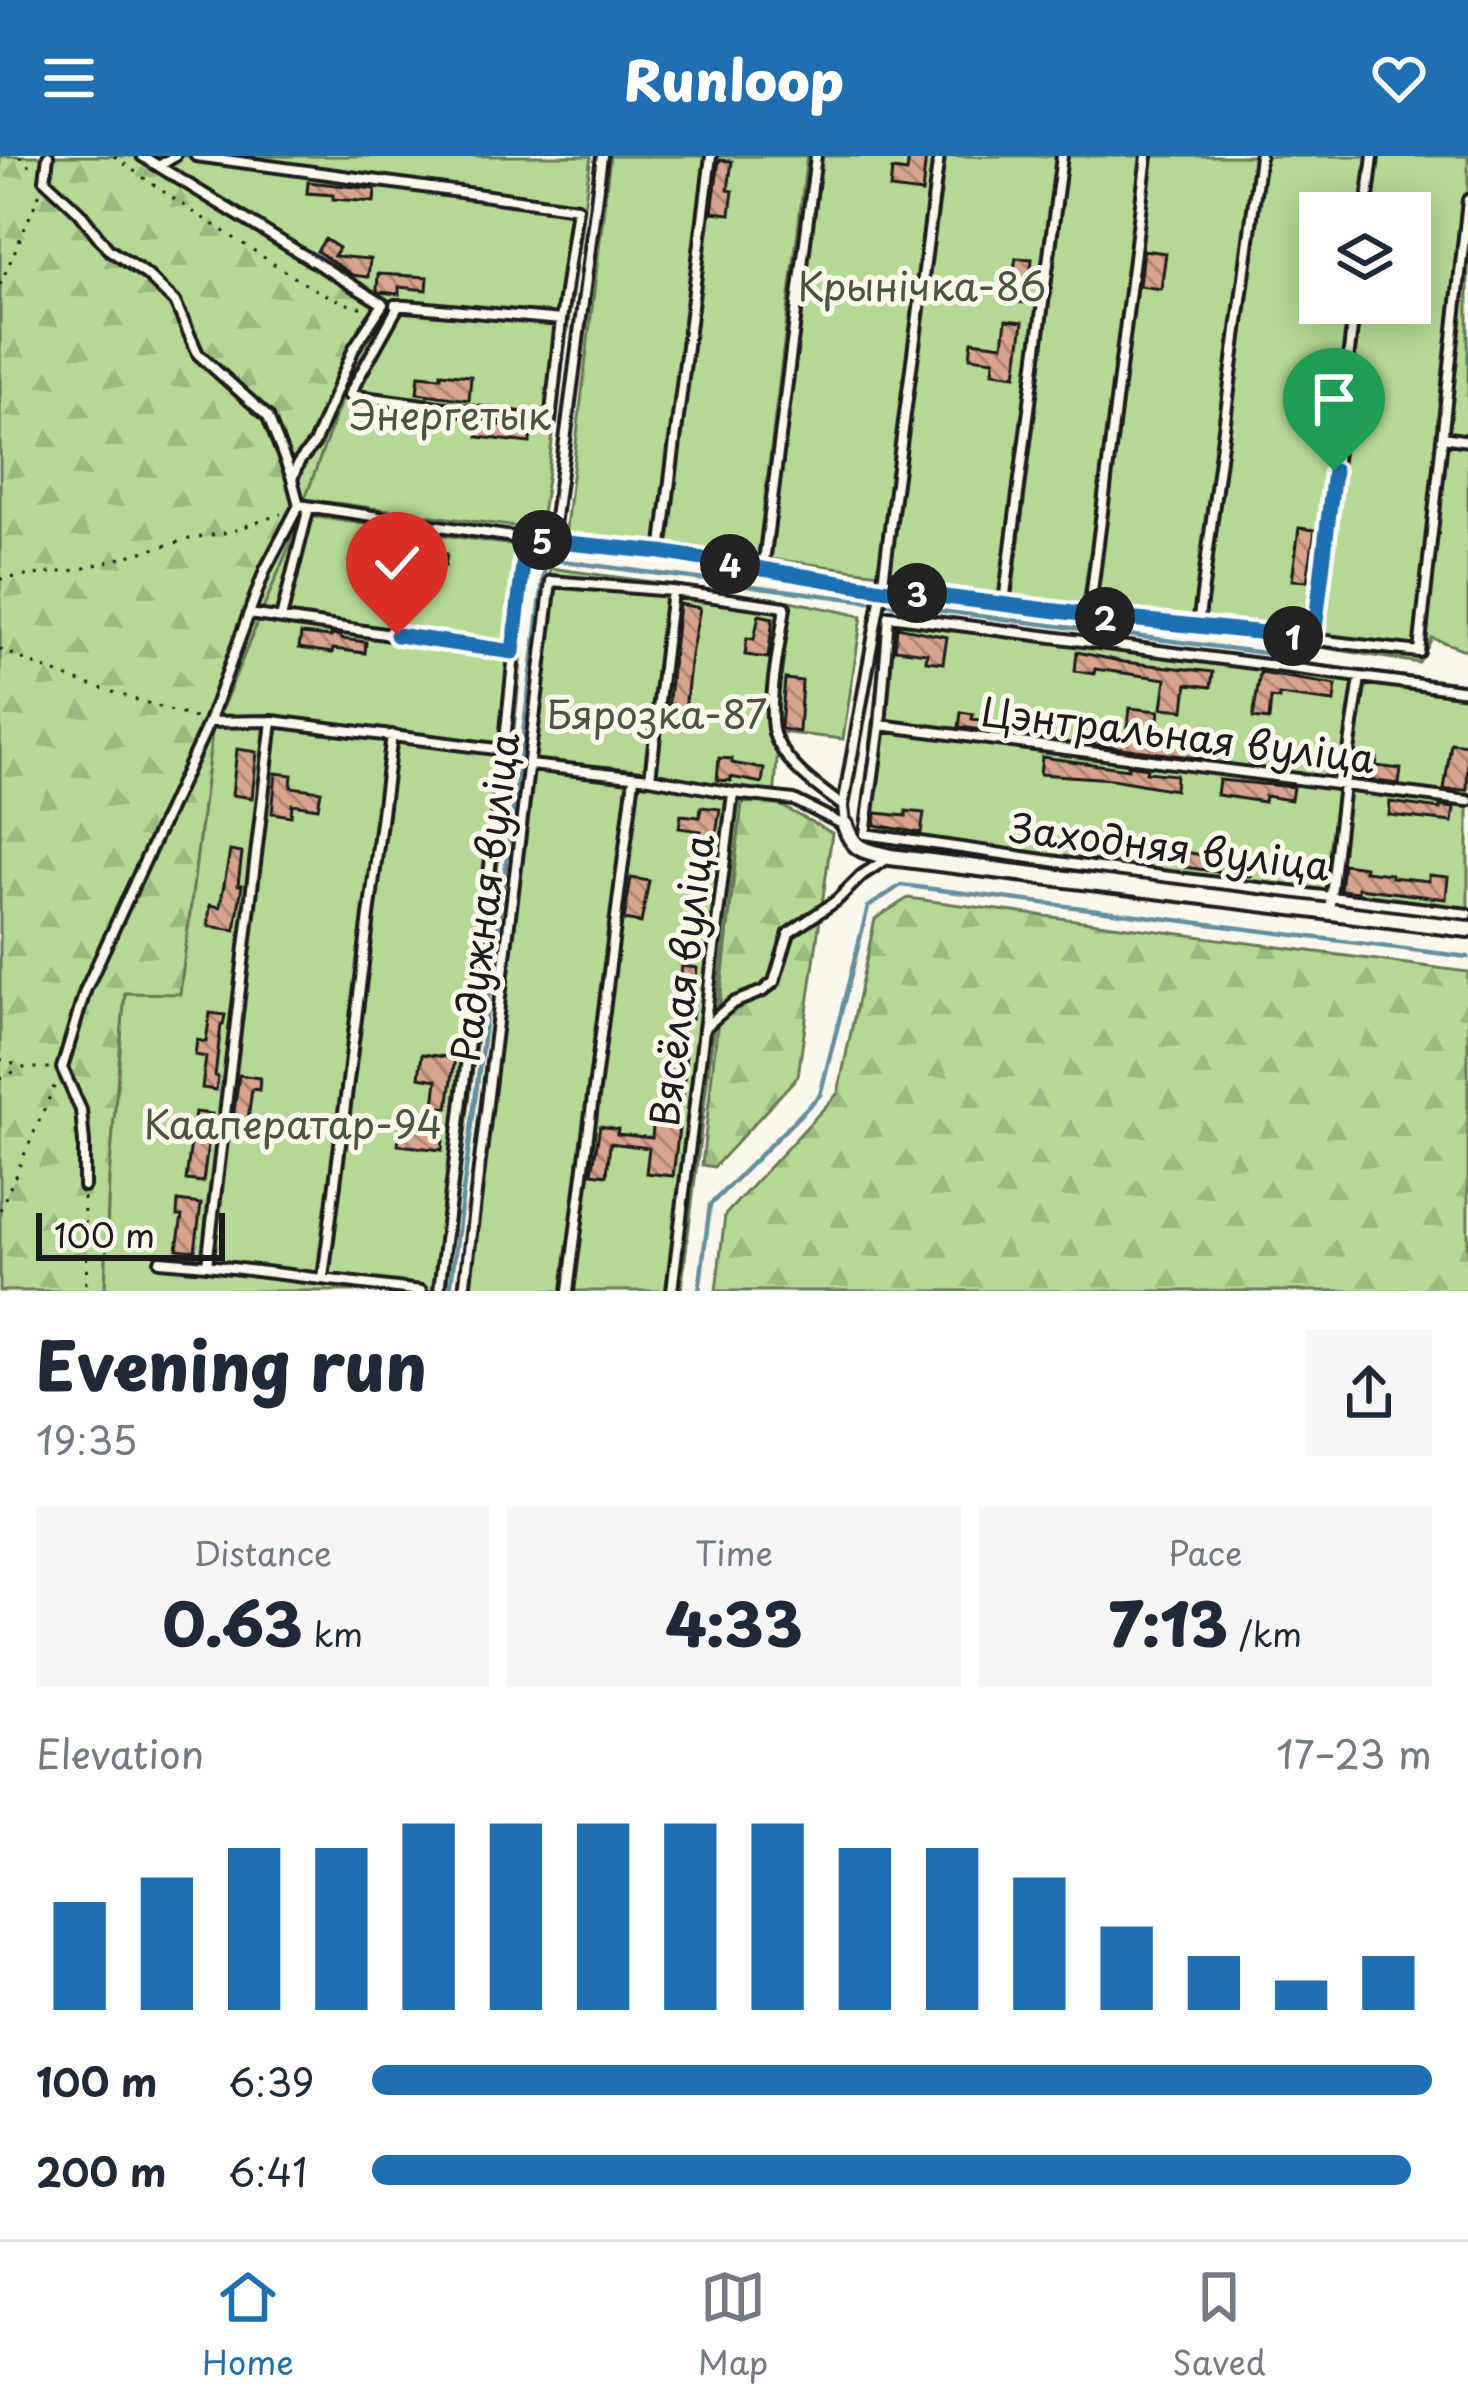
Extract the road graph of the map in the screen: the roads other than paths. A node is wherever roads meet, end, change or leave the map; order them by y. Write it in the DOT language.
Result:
graph roads {
  1 [pos="48,156"];
  2 [pos="142,156"];
  3 [pos="175,156"];
  4 [pos="196,156"];
  5 [pos="602,156"];
  6 [pos="711,156"];
  7 [pos="816,156"];
  8 [pos="939,156"];
  9 [pos="1061,156"];
  10 [pos="1147,156"];
  11 [pos="1260,156"];
  12 [pos="1373,156"];
  13 [pos="159,166"];
  14 [pos="1369,192"];
  15 [pos="1468,200"];
  16 [pos="399,305"];
  17 [pos="381,307"];
  18 [pos="561,320"];
  19 [pos="1352,324"];
  20 [pos="1443,437"];
  21 [pos="1468,440"];
  22 [pos="292,479"];
  23 [pos="304,506"];
  24 [pos="526,539"];
  25 [pos="553,541"];
  26 [pos="661,552"];
  27 [pos="763,570"];
  28 [pos="882,589"];
  29 [pos="672,591"];
  30 [pos="1004,602"];
  31 [pos="249,614"];
  32 [pos="1089,615"];
  33 [pos="281,618"];
  34 [pos="1198,625"];
  35 [pos="1314,638"];
  36 [pos="513,652"];
  37 [pos="1360,677"];
  38 [pos="1468,691"];
  39 [pos="272,721"];
  40 [pos="209,722"];
  41 [pos="880,725"];
  42 [pos="392,734"];
  43 [pos="504,750"];
  44 [pos="530,765"];
  45 [pos="634,778"];
  46 [pos="650,778"];
  47 [pos="1344,785"];
  48 [pos="734,793"];
  49 [pos="1468,801"];
  50 [pos="843,806"];
  51 [pos="845,825"];
  52 [pos="890,857"];
  53 [pos="1330,896"];
  54 [pos="1329,914"];
  55 [pos="1468,914"];
  56 [pos="1468,929"];
  57 [pos="704,1028"];
  58 [pos="84,1186"];
  59 [pos="160,1262"];
  60 [pos="207,1265"];
  61 [pos="323,1278"];
  62 [pos="421,1291"];
  63 [pos="439,1291"];
  64 [pos="464,1291"];
  65 [pos="568,1291"];
  66 [pos="672,1291"];
  1 -- 22 [label="lane"];
  2 -- 13 [label="lane"];
  3 -- 13 [label="lane"];
  4 -- 18 [label="lane"];
  5 -- 25 [label="lane"];
  6 -- 26 [label="lane"];
  7 -- 27 [label="lane"];
  8 -- 28 [label="lane"];
  9 -- 30 [label="lane"];
  10 -- 32 [label="lane"];
  11 -- 34 [label="lane"];
  12 -- 14 [label="lane"];
  13 -- 17 [label="lane"];
  15 -- 20 [label="lane"];
  16 -- 17 [label="lane"];
  16 -- 18 [label="lane"];
  16 -- 18 [label="lane"];
  17 -- 22 [label="lane"];
  19 -- 35 [label="lane"];
  20 -- 21 [label="lane"];
  20 -- 35 [label="lane"];
  22 -- 23 [label="lane"];
  23 -- 24 [label="lane"];
  23 -- 31 [label="lane"];
  23 -- 33 [label="lane"];
  24 -- 25 [label="lane"];
  24 -- 36 [label="lane"];
  25 -- 26 [label="lane"];
  26 -- 27 [label="lane"];
  27 -- 28 [label="lane"];
  28 -- 30 [label="lane"];
  28 -- 50 [label="lane"];
  29 -- 44 [label="lane, Радужная вуліца"];
  29 -- 46 [label="lane"];
  29 -- 50 [label="lane"];
  30 -- 32 [label="lane"];
  31 -- 33 [label="lane"];
  31 -- 40 [label="lane"];
  32 -- 34 [label="lane"];
  33 -- 36 [label="lane"];
  34 -- 35 [label="lane"];
  36 -- 43 [label="lane"];
  37 -- 38 [label="lane"];
  37 -- 41 [label="lane"];
  37 -- 47 [label="lane"];
  39 -- 40 [label="lane"];
  39 -- 42 [label="lane"];
  39 -- 60 [label="lane"];
  40 -- 58 [label="lane"];
  41 -- 47 [label="lane, Цэнтральная вуліца"];
  41 -- 53 [label="lane, Заходняя вуліца"];
  42 -- 43 [label="lane"];
  42 -- 61 [label="lane"];
  43 -- 63 [label="lane"];
  44 -- 45 [label="lane"];
  44 -- 64 [label="lane, Радужная вуліца"];
  45 -- 46 [label="lane"];
  45 -- 65 [label="lane"];
  46 -- 48 [label="lane"];
  47 -- 49 [label="lane, Цэнтральная вуліца"];
  47 -- 53 [label="lane"];
  48 -- 51 [label="lane, Вясёлая вуліца"];
  48 -- 57 [label="lane, Вясёлая вуліца"];
  50 -- 51 [label="lane"];
  51 -- 52 [label="street"];
  52 -- 54 [label="street"];
  52 -- 57 [label="lane"];
  53 -- 54 [label="lane"];
  53 -- 55 [label="lane, Заходняя вуліца"];
  54 -- 56 [label="street"];
  57 -- 66 [label="lane, Вясёлая вуліца"];
  59 -- 60 [label="lane"];
  60 -- 61 [label="lane"];
  61 -- 62 [label="lane"];
}
